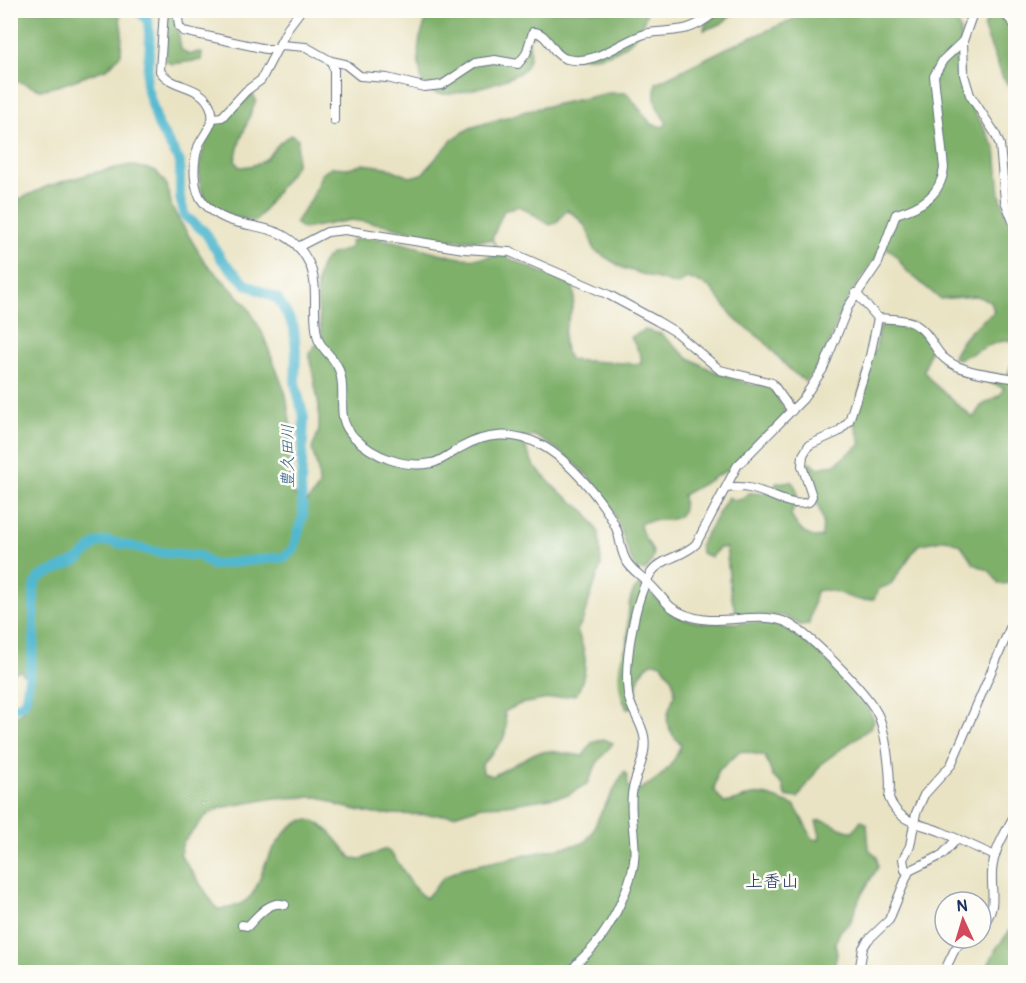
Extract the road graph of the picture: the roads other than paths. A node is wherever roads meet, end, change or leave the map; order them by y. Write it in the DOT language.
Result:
graph roads {
  1 [pos="164,10"];
  2 [pos="177,10"];
  3 [pos="301,10"];
  4 [pos="718,10"];
  5 [pos="974,10"];
  6 [pos="1001,10"];
  7 [pos="1016,26"];
  8 [pos="963,41"];
  9 [pos="279,47"];
  10 [pos="331,61"];
  11 [pos="213,118"];
  12 [pos="334,120"];
  13 [pos="1016,230"];
  14 [pos="298,247"];
  15 [pos="856,293"];
  16 [pos="878,318"];
  17 [pos="1016,379"];
  18 [pos="792,411"];
  19 [pos="727,488"];
  20 [pos="646,581"];
  21 [pos="1016,614"];
  22 [pos="1016,812"];
  23 [pos="913,824"];
  24 [pos="957,839"];
  25 [pos="995,856"];
  26 [pos="909,872"];
  27 [pos="992,890"];
  28 [pos="285,905"];
  29 [pos="242,925"];
  30 [pos="955,950"];
  31 [pos="571,972"];
  32 [pos="859,972"];
  33 [pos="944,972"];
  1 -- 11 [label="street"];
  2 -- 9 [label="street"];
  3 -- 9 [label="street"];
  4 -- 10 [label="street"];
  5 -- 8 [label="street"];
  6 -- 7 [label="street"];
  8 -- 13 [label="street"];
  8 -- 15 [label="street"];
  9 -- 10 [label="street"];
  9 -- 11 [label="street"];
  10 -- 12 [label="street"];
  11 -- 14 [label="street"];
  14 -- 18 [label="street"];
  14 -- 20 [label="street"];
  15 -- 16 [label="street"];
  15 -- 18 [label="street"];
  16 -- 17 [label="street"];
  16 -- 19 [label="street"];
  18 -- 19 [label="street"];
  19 -- 20 [label="street"];
  20 -- 23 [label="street"];
  20 -- 31 [label="street"];
  21 -- 23 [label="street"];
  22 -- 25 [label="street"];
  23 -- 24 [label="street"];
  23 -- 26 [label="street"];
  24 -- 25 [label="street"];
  24 -- 26 [label="street"];
  25 -- 27 [label="street"];
  26 -- 32 [label="street"];
  28 -- 29 [label="street"];
  30 -- 33 [label="street"];
}
